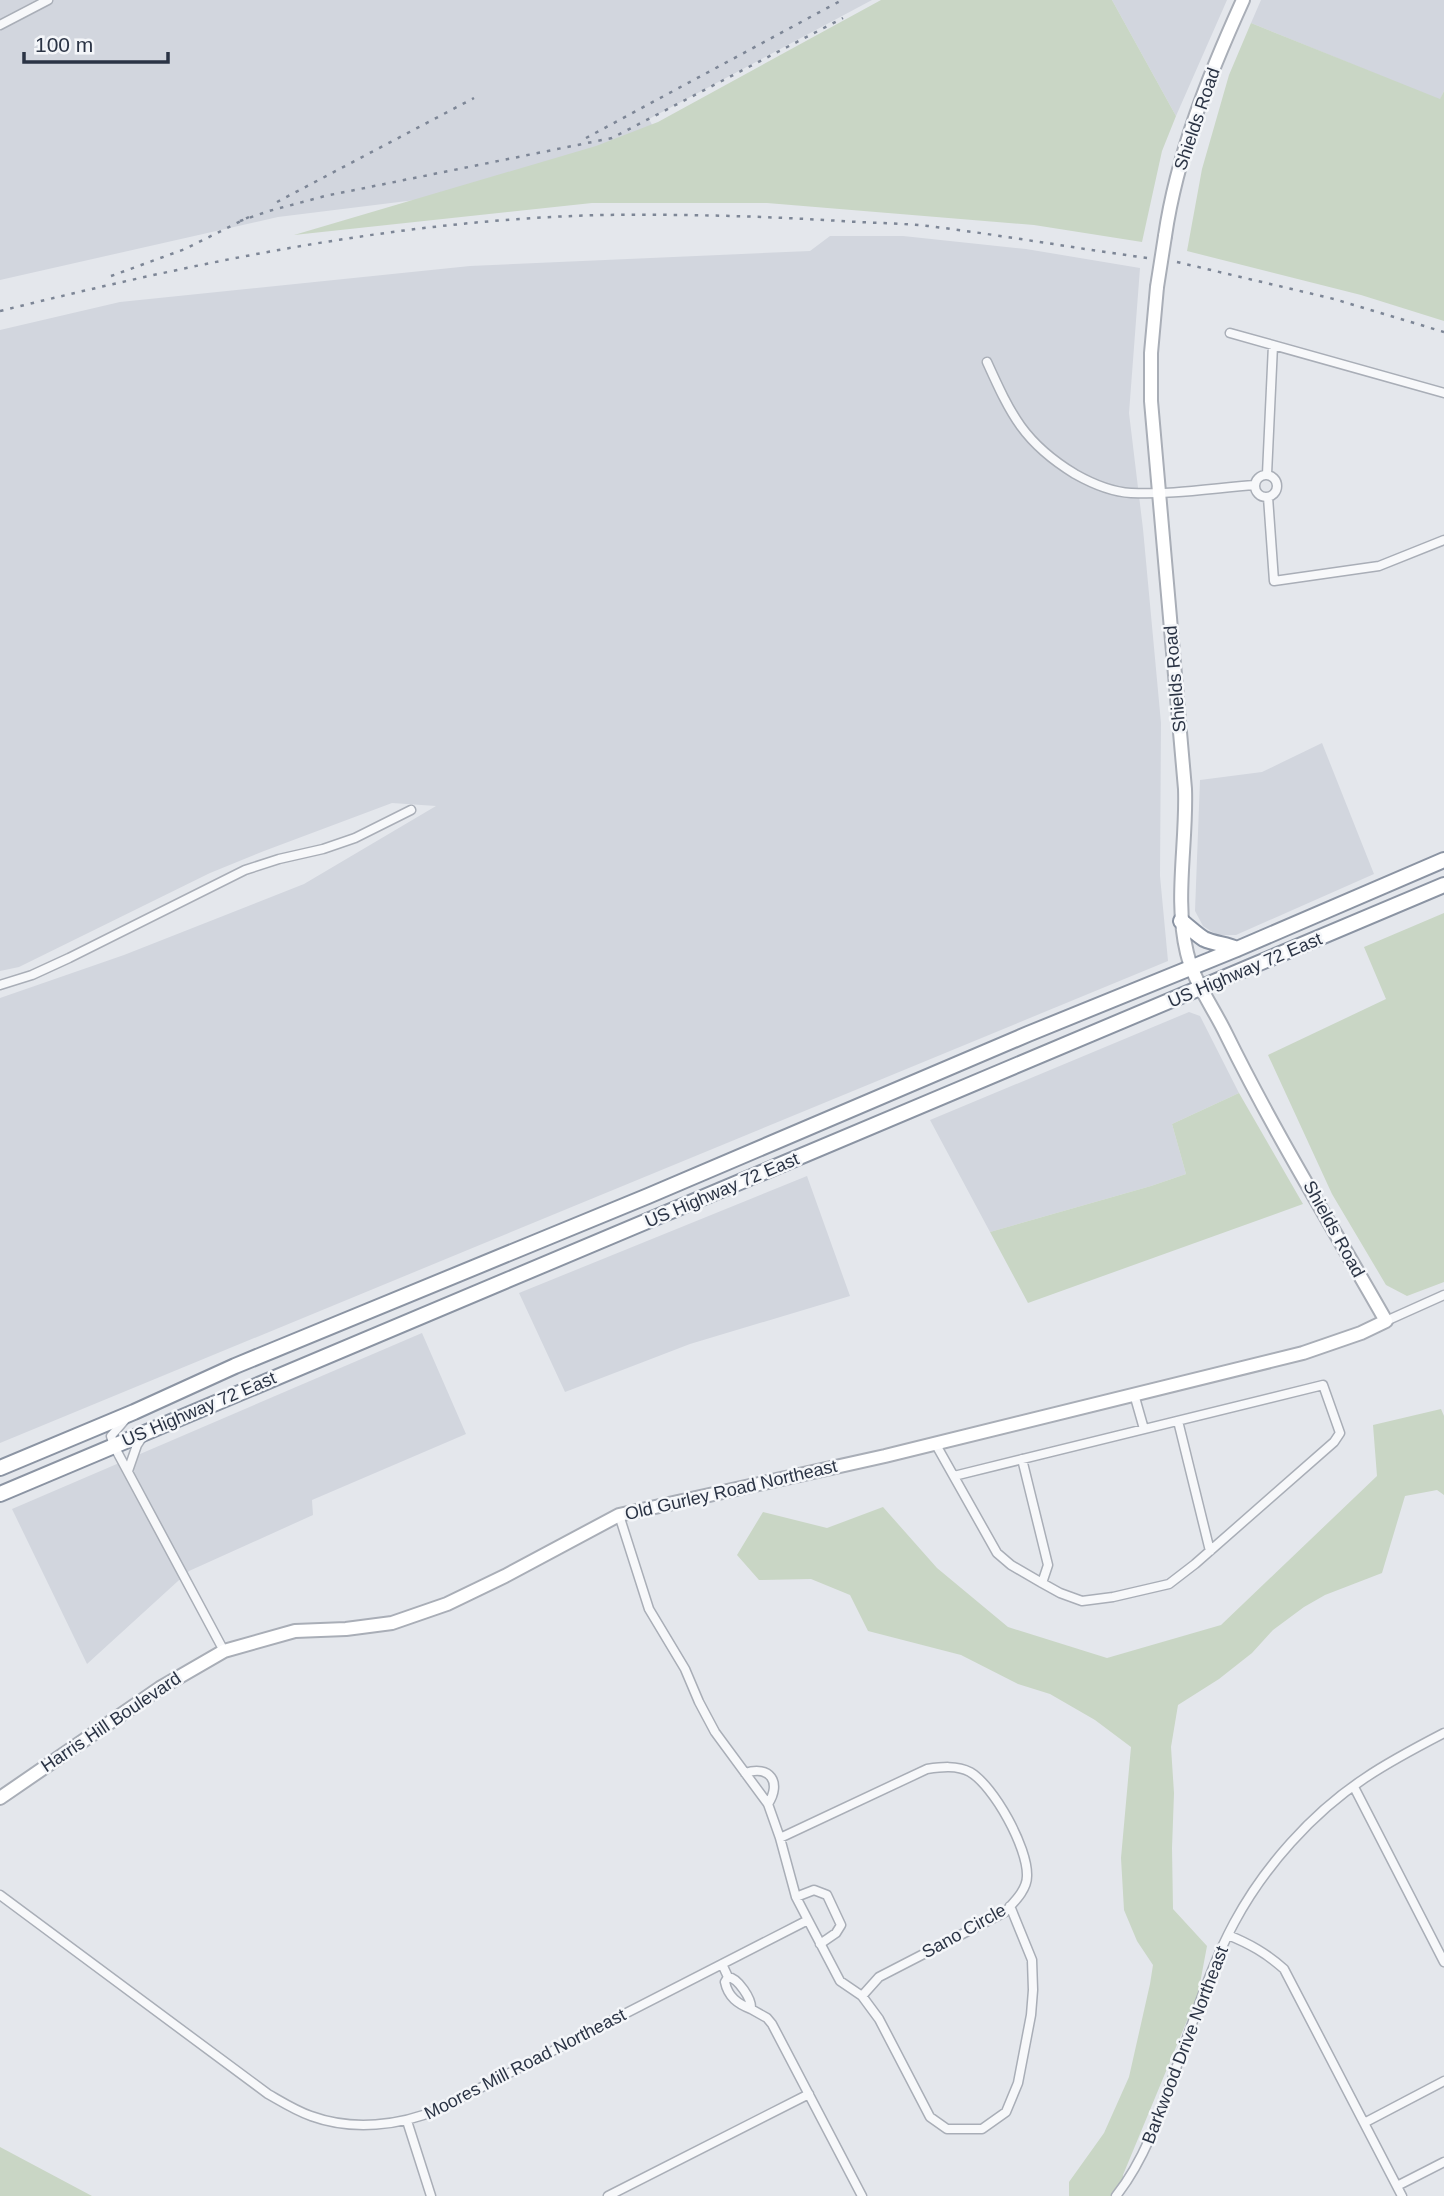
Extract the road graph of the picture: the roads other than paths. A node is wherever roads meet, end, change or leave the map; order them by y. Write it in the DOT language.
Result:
graph roads {
  1 [pos="48,0"];
  2 [pos="1243,0"];
  3 [pos="0,25"];
  4 [pos="1230,333"];
  5 [pos="1273,345"];
  6 [pos="987,362"];
  7 [pos="1444,393"];
  8 [pos="1267,474"];
  9 [pos="1255,485"];
  10 [pos="1160,493"];
  11 [pos="1268,497"];
  12 [pos="1444,540"];
  13 [pos="411,810"];
  14 [pos="1444,860"];
  15 [pos="1444,885"];
  16 [pos="1181,921"];
  17 [pos="1237,949"];
  18 [pos="1191,967"];
  19 [pos="0,985"];
  20 [pos="1200,989"];
  21 [pos="1444,1295"];
  22 [pos="1386,1321"];
  23 [pos="1135,1394"];
  24 [pos="134,1412"];
  25 [pos="1178,1421"];
  26 [pos="1144,1429"];
  27 [pos="146,1432"];
  28 [pos="935,1443"];
  29 [pos="114,1446"];
  30 [pos="1023,1459"];
  31 [pos="0,1468"];
  32 [pos="128,1471"];
  33 [pos="954,1476"];
  34 [pos="0,1494"];
  35 [pos="619,1515"];
  36 [pos="1210,1550"];
  37 [pos="1042,1583"];
  38 [pos="224,1651"];
  39 [pos="1444,1733"];
  40 [pos="745,1773"];
  41 [pos="1354,1787"];
  42 [pos="0,1798"];
  43 [pos="768,1804"];
  44 [pos="780,1839"];
  45 [pos="0,1895"];
  46 [pos="796,1897"];
  47 [pos="1010,1906"];
  48 [pos="808,1920"];
  49 [pos="1228,1936"];
  50 [pos="820,1944"];
  51 [pos="1444,1962"];
  52 [pos="722,1964"];
  53 [pos="862,1996"];
  54 [pos="1444,2081"];
  55 [pos="808,2094"];
  56 [pos="407,2121"];
  57 [pos="1364,2123"];
  58 [pos="1444,2162"];
  59 [pos="1397,2186"];
  60 [pos="430,2196"];
  61 [pos="608,2196"];
  62 [pos="862,2196"];
  63 [pos="1115,2196"];
  64 [pos="1402,2196"];
  1 -- 3 [label="street"];
  2 -- 10 [label="street, Shields Road, bridge"];
  4 -- 5 [label="street"];
  5 -- 7 [label="street"];
  5 -- 8 [label="street"];
  6 -- 10 [label="street"];
  8 -- 9 [label="street"];
  8 -- 11 [label="street"];
  9 -- 10 [label="street"];
  9 -- 11 [label="street"];
  10 -- 16 [label="street, Shields Road"];
  11 -- 12 [label="street"];
  13 -- 19 [label="street"];
  14 -- 17 [label="highway, US Highway 72 East"];
  15 -- 20 [label="highway, US Highway 72 East"];
  16 -- 17 [label="highway"];
  16 -- 18 [label="street, Shields Road"];
  17 -- 18 [label="highway, US Highway 72 East"];
  18 -- 20 [label="street, Shields Road"];
  18 -- 24 [label="highway, US Highway 72 East"];
  20 -- 22 [label="street, Shields Road"];
  20 -- 27 [label="highway, US Highway 72 East"];
  21 -- 22 [label="street, Old Gurley Road Northeast"];
  22 -- 23 [label="street, Old Gurley Road Northeast"];
  23 -- 26 [label="street"];
  23 -- 28 [label="street, Old Gurley Road Northeast"];
  24 -- 29 [label="street"];
  24 -- 31 [label="highway, US Highway 72 East"];
  25 -- 26 [label="street"];
  25 -- 36 [label="street"];
  25 -- 36 [label="street"];
  26 -- 30 [label="street"];
  27 -- 29 [label="highway, US Highway 72 East"];
  27 -- 32 [label="street"];
  28 -- 33 [label="street"];
  28 -- 35 [label="street, Old Gurley Road Northeast"];
  29 -- 32 [label="street"];
  29 -- 34 [label="highway, US Highway 72 East"];
  30 -- 33 [label="street"];
  30 -- 37 [label="street"];
  32 -- 38 [label="street"];
  33 -- 37 [label="street"];
  35 -- 38 [label="street, Old Gurley Road Northeast"];
  35 -- 40 [label="street"];
  36 -- 37 [label="street"];
  38 -- 42 [label="street, Harris Hill Boulevard"];
  39 -- 41 [label="street, Barkwood Drive Northeast"];
  40 -- 43 [label="street"];
  40 -- 43 [label="street"];
  41 -- 49 [label="street, Barkwood Drive Northeast"];
  41 -- 51 [label="street"];
  43 -- 44 [label="street"];
  44 -- 46 [label="street"];
  44 -- 47 [label="street, Sano Circle"];
  45 -- 56 [label="street, Moores Mill Road Northeast"];
  46 -- 48 [label="street"];
  46 -- 50 [label="street"];
  47 -- 53 [label="street, Sano Circle"];
  47 -- 53 [label="street"];
  48 -- 50 [label="street"];
  48 -- 52 [label="street, Moores Mill Road Northeast"];
  49 -- 57 [label="street"];
  49 -- 63 [label="street, Barkwood Drive Northeast"];
  50 -- 53 [label="street"];
  52 -- 55 [label="street"];
  52 -- 56 [label="street, Moores Mill Road Northeast"];
  54 -- 57 [label="street"];
  55 -- 61 [label="street"];
  55 -- 62 [label="street"];
  56 -- 60 [label="street"];
  57 -- 59 [label="street"];
  58 -- 59 [label="street"];
  59 -- 64 [label="street"];
}
